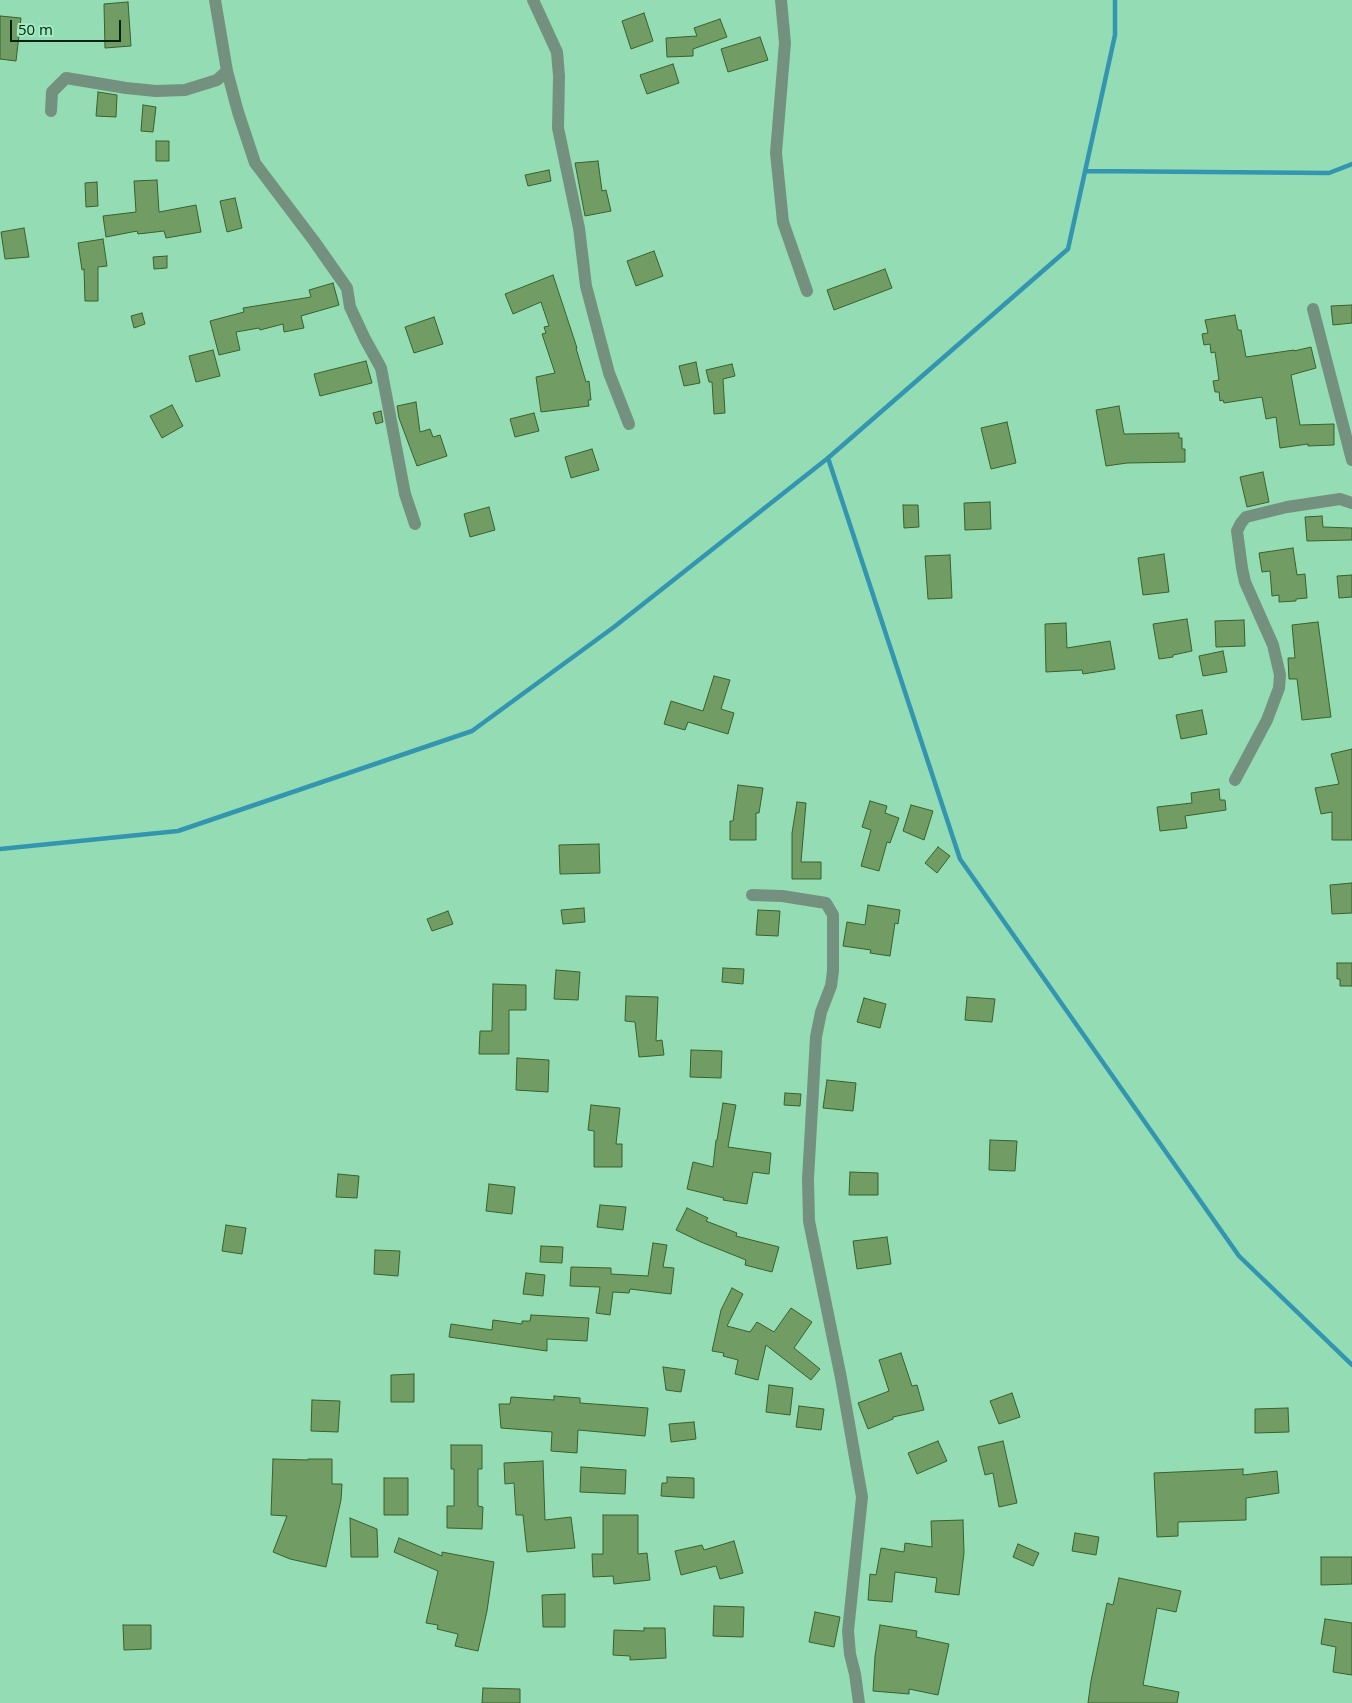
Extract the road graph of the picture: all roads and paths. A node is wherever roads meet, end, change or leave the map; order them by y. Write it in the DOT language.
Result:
graph roads {
  1 [pos="215,0"];
  2 [pos="534,0"];
  3 [pos="781,0"];
  4 [pos="227,71"];
  5 [pos="51,111"];
  6 [pos="808,291"];
  7 [pos="1313,309"];
  8 [pos="629,424"];
  9 [pos="1352,460"];
  10 [pos="1352,503"];
  11 [pos="415,524"];
  12 [pos="1235,780"];
  13 [pos="752,895"];
  14 [pos="859,1703"];
  1 -- 4 [label="street"];
  2 -- 8 [label="street"];
  3 -- 6 [label="street"];
  4 -- 5 [label="street"];
  4 -- 11 [label="street"];
  7 -- 9 [label="street"];
  10 -- 12 [label="street"];
  13 -- 14 [label="street"];
}
